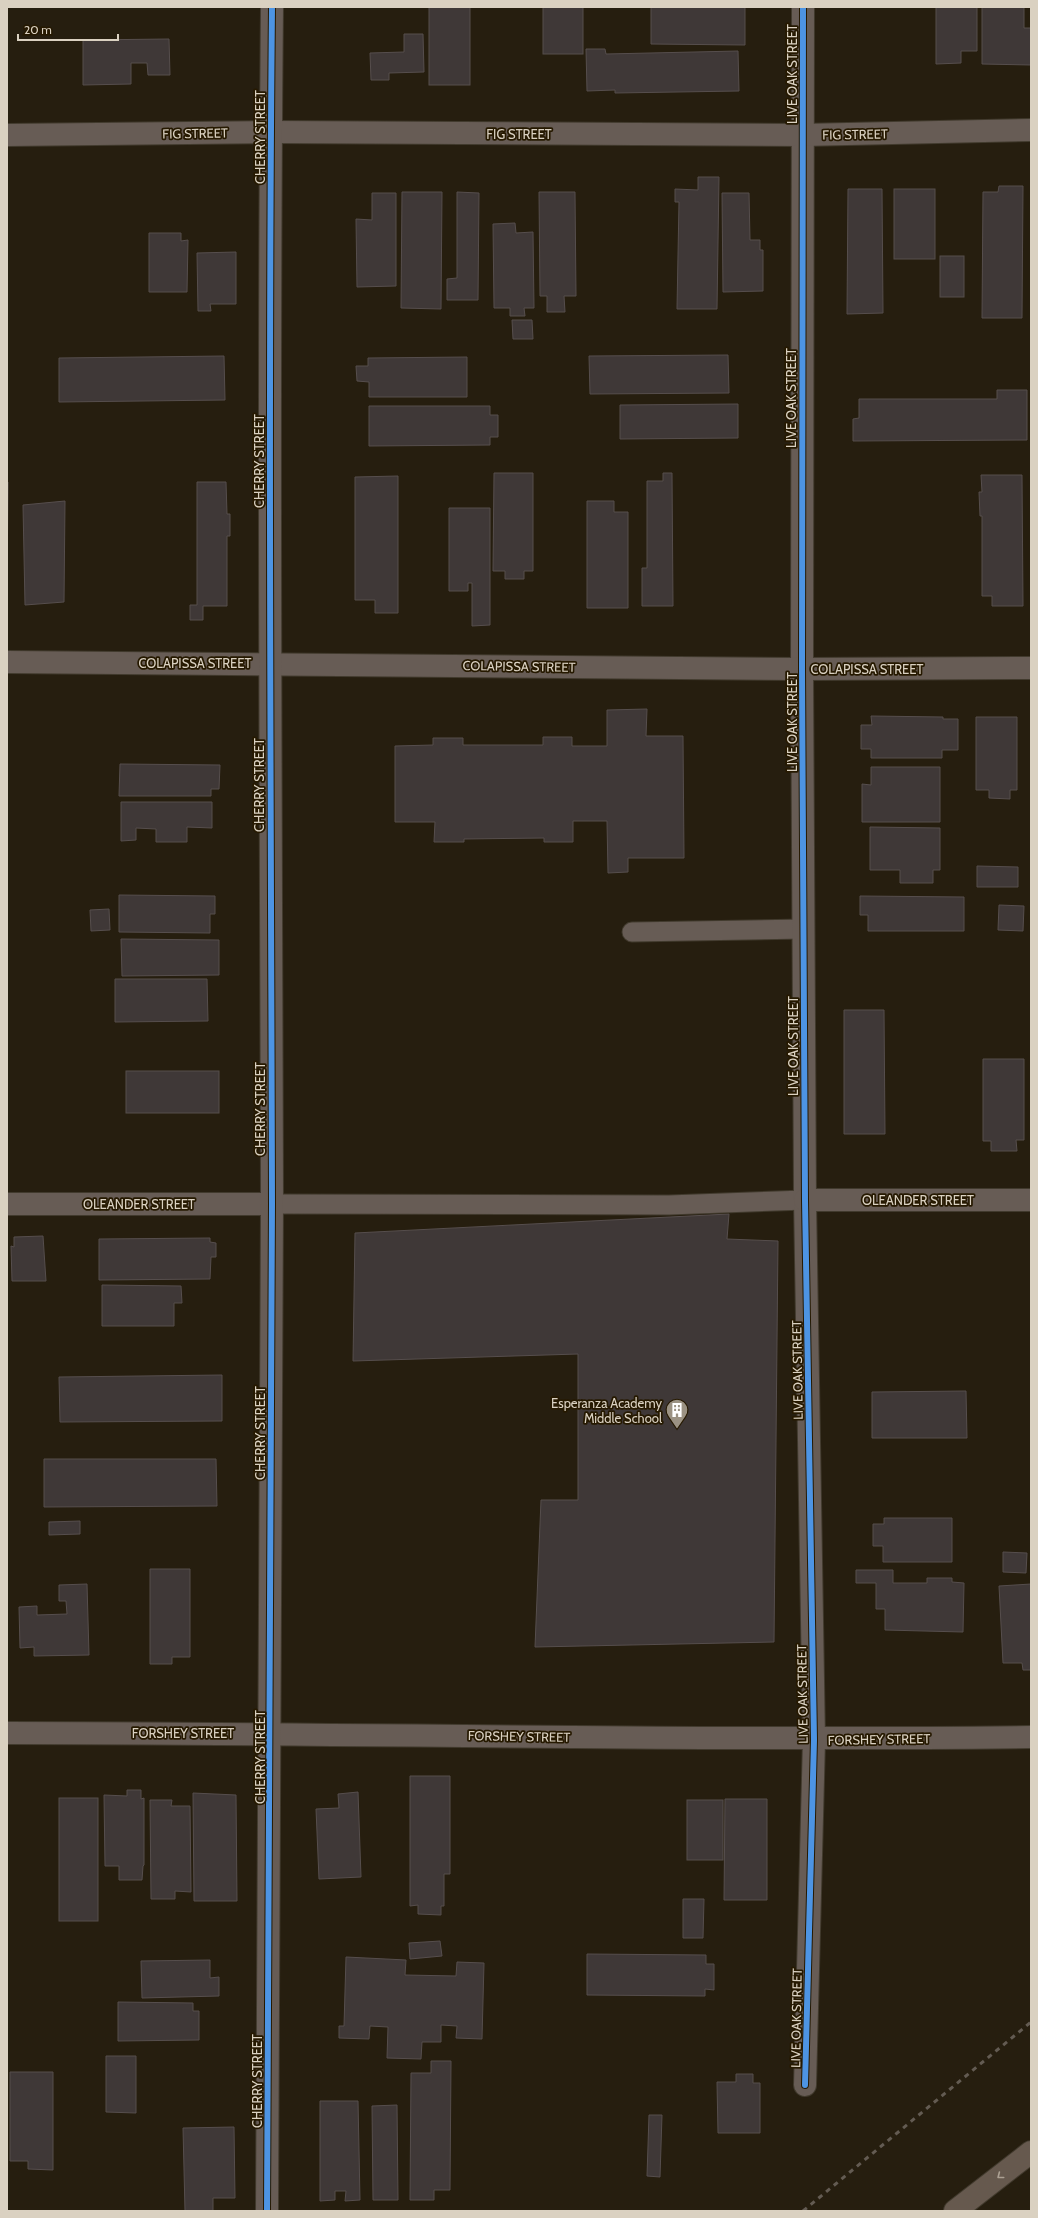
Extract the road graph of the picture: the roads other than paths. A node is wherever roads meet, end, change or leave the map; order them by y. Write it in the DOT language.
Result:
graph roads {
  1 [pos="272,7"];
  2 [pos="803,7"];
  3 [pos="1031,130"];
  4 [pos="271,132"];
  5 [pos="7,135"];
  6 [pos="802,135"];
  7 [pos="7,662"];
  8 [pos="269,664"];
  9 [pos="1031,668"];
  10 [pos="802,669"];
  11 [pos="804,929"];
  12 [pos="632,932"];
  13 [pos="805,1200"];
  14 [pos="1031,1200"];
  15 [pos="7,1204"];
  16 [pos="272,1204"];
  17 [pos="7,1733"];
  18 [pos="271,1733"];
  19 [pos="1031,1737"];
  20 [pos="814,1740"];
  21 [pos="805,2085"];
  22 [pos="1031,2152"];
  23 [pos="267,2211"];
  24 [pos="955,2211"];
  1 -- 4 [label="street, CHERRY STREET"];
  2 -- 6 [label="street, LIVE OAK STREET"];
  3 -- 6 [label="street, FIG STREET"];
  4 -- 5 [label="street, FIG STREET"];
  4 -- 6 [label="street, FIG STREET"];
  4 -- 8 [label="street, CHERRY STREET"];
  6 -- 10 [label="street, LIVE OAK STREET"];
  7 -- 8 [label="street, COLAPISSA STREET"];
  8 -- 10 [label="street, COLAPISSA STREET"];
  8 -- 16 [label="street, CHERRY STREET"];
  9 -- 10 [label="street, COLAPISSA STREET"];
  10 -- 11 [label="street, LIVE OAK STREET"];
  11 -- 12 [label="lane"];
  11 -- 13 [label="street, LIVE OAK STREET"];
  13 -- 14 [label="street, OLEANDER STREET"];
  13 -- 16 [label="lane"];
  13 -- 20 [label="street, LIVE OAK STREET"];
  15 -- 16 [label="street, OLEANDER STREET"];
  16 -- 18 [label="street, CHERRY STREET"];
  17 -- 18 [label="street, FORSHEY STREET"];
  18 -- 20 [label="street, FORSHEY STREET"];
  18 -- 23 [label="street, CHERRY STREET"];
  19 -- 20 [label="street, FORSHEY STREET"];
  20 -- 21 [label="street, LIVE OAK STREET"];
  22 -- 24 [label="highway, one-way"];
}
